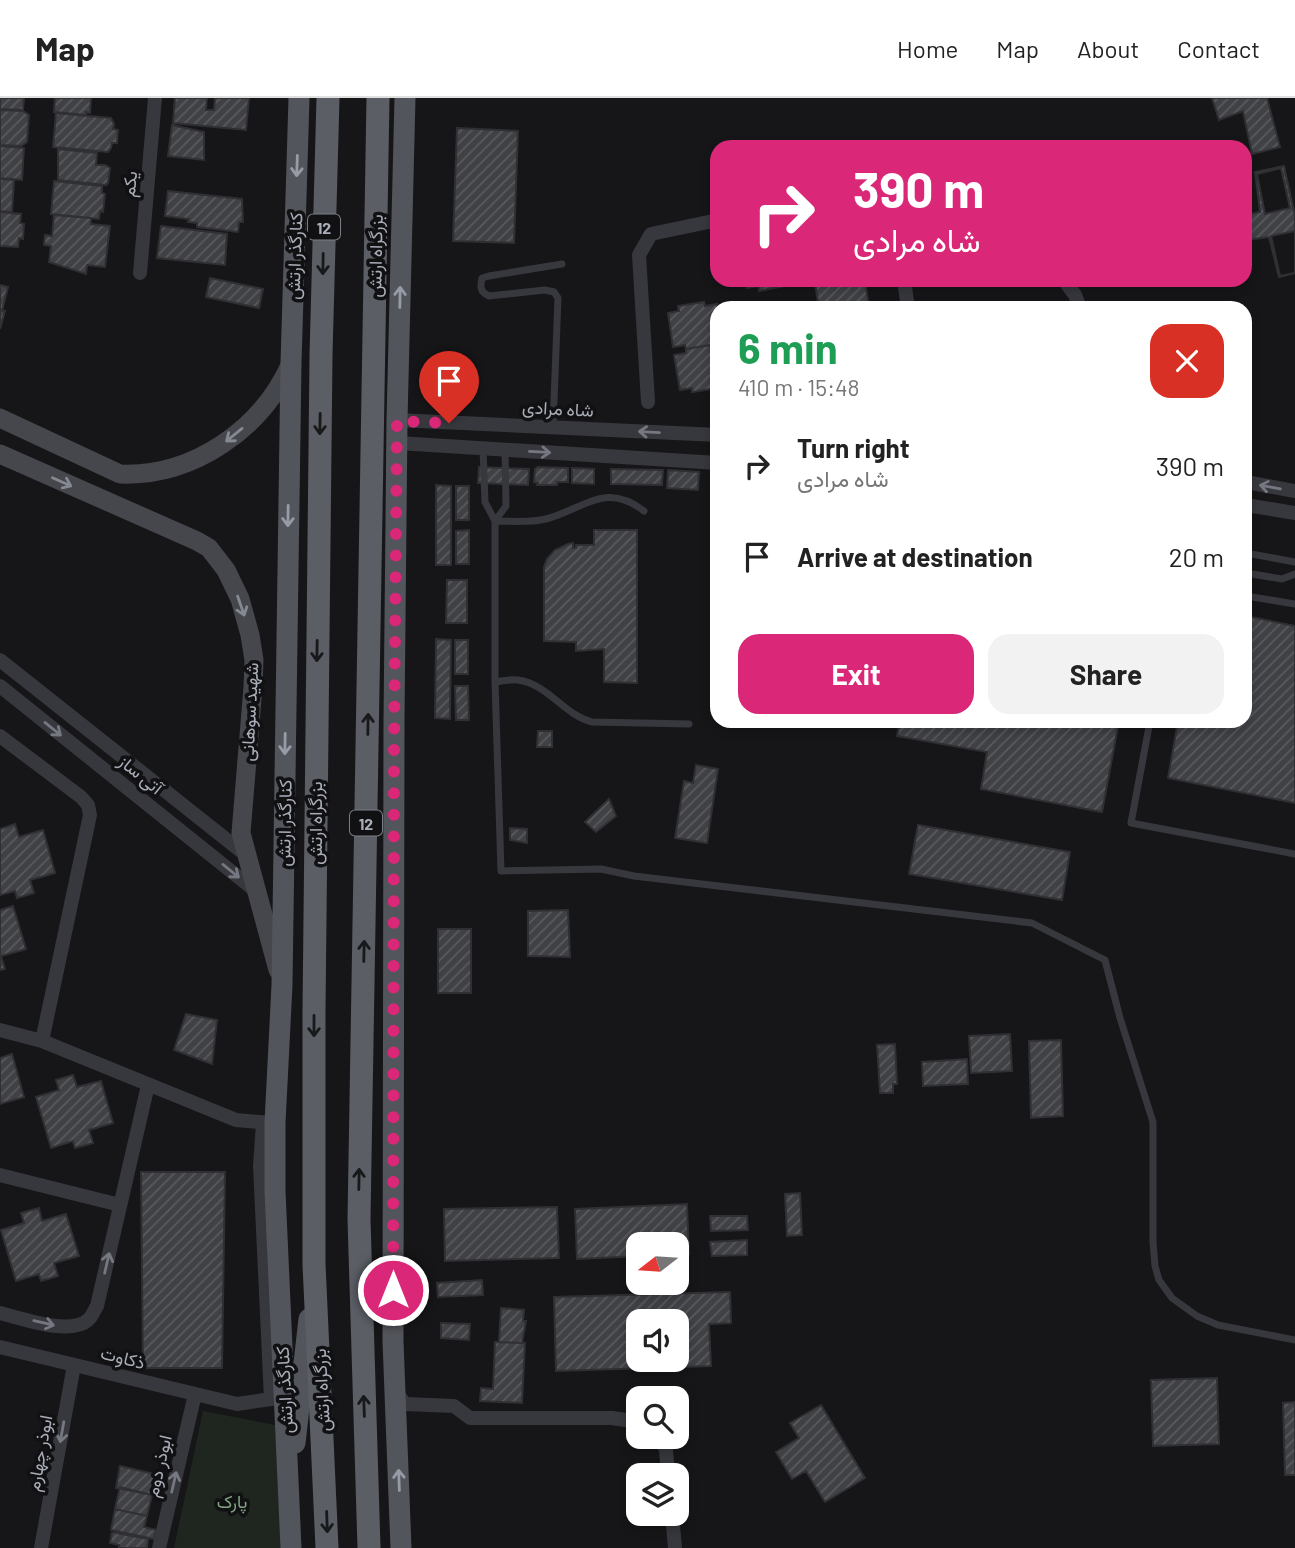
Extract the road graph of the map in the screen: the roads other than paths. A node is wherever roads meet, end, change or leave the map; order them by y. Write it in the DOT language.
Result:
graph roads {
  1 [pos="155,98"];
  2 [pos="299,98"];
  3 [pos="328,98"];
  4 [pos="378,98"];
  5 [pos="405,98"];
  6 [pos="710,222"];
  7 [pos="562,264"];
  8 [pos="141,273"];
  9 [pos="399,329"];
  10 [pos="290,363"];
  11 [pos="648,402"];
  12 [pos="397,421"];
  13 [pos="3,426"];
  14 [pos="553,427"];
  15 [pos="710,435"];
  16 [pos="398,443"];
  17 [pos="484,449"];
  18 [pos="505,450"];
  19 [pos="0,454"];
  20 [pos="710,463"];
  21 [pos="1252,483"];
  22 [pos="1295,491"];
  23 [pos="1252,507"];
  24 [pos="644,511"];
  25 [pos="1295,513"];
  26 [pos="495,521"];
  27 [pos="371,524"];
  28 [pos="1252,554"];
  29 [pos="1295,562"];
  30 [pos="1252,574"];
  31 [pos="1295,574"];
  32 [pos="1252,597"];
  33 [pos="1295,604"];
  34 [pos="0,660"];
  35 [pos="495,682"];
  36 [pos="0,686"];
  37 [pos="689,723"];
  38 [pos="1149,728"];
  39 [pos="0,736"];
  40 [pos="216,831"];
  41 [pos="204,849"];
  42 [pos="1295,854"];
  43 [pos="246,855"];
  44 [pos="257,892"];
  45 [pos="282,985"];
  46 [pos="0,1030"];
  47 [pos="42,1041"];
  48 [pos="148,1085"];
  49 [pos="269,1123"];
  50 [pos="0,1175"];
  51 [pos="120,1205"];
  52 [pos="314,1264"];
  53 [pos="0,1313"];
  54 [pos="1295,1340"];
  55 [pos="0,1347"];
  56 [pos="74,1365"];
  57 [pos="395,1390"];
  58 [pos="195,1394"];
  59 [pos="626,1421"];
  60 [pos="673,1526"];
  61 [pos="291,1546"];
  62 [pos="41,1548"];
  63 [pos="159,1548"];
  64 [pos="327,1548"];
  65 [pos="369,1548"];
  66 [pos="401,1548"];
  67 [pos="675,1548"];
  1 -- 8 [label="street, یکم"];
  2 -- 10 [label="main road, کنارگذر ارتش, one-way"];
  3 -- 52 [label="highway, بزرگراه ارتش / 12, one-way"];
  4 -- 27 [label="highway, بزرگراه ارتش / 12"];
  9 -- 5 [label="main road, one-way"];
  6 -- 11 [label="street"];
  7 -- 14 [label="lane"];
  9 -- 12 [label="main road"];
  9 -- 27 [label="main road"];
  10 -- 13 [label="main road, one-way"];
  10 -- 45 [label="main road, کنارگذر ارتش, one-way"];
  12 -- 14 [label="street, شاه مرادی"];
  12 -- 16 [label="main road"];
  15 -- 14 [label="street, شاه مرادی, one-way"];
  16 -- 17 [label="street"];
  16 -- 57 [label="main road"];
  17 -- 18 [label="street"];
  17 -- 26 [label="lane"];
  18 -- 20 [label="street, one-way"];
  18 -- 26 [label="lane"];
  19 -- 43 [label="main road, شهید سوهانی, one-way"];
  22 -- 21 [label="street, one-way"];
  23 -- 25 [label="street"];
  24 -- 26 [label="lane"];
  26 -- 35 [label="lane"];
  65 -- 27 [label="highway, بزرگراه ارتش / 12, one-way"];
  28 -- 29 [label="lane"];
  30 -- 31 [label="lane"];
  32 -- 33 [label="lane"];
  34 -- 40 [label="street, آتی ساز"];
  35 -- 37 [label="lane"];
  35 -- 54 [label="lane"];
  36 -- 41 [label="street, آتی ساز, one-way"];
  38 -- 42 [label="lane"];
  39 -- 47 [label="street"];
  40 -- 41 [label="street"];
  40 -- 43 [label="street, آتی ساز"];
  41 -- 44 [label="street, آتی ساز, one-way"];
  43 -- 44 [label="main road, شهید سوهانی"];
  44 -- 45 [label="main road, شهید سوهانی"];
  45 -- 49 [label="main road, کنارگذر ارتش"];
  46 -- 47 [label="street"];
  47 -- 48 [label="street"];
  48 -- 49 [label="street"];
  48 -- 51 [label="street"];
  49 -- 58 [label="street, ذکاوت"];
  49 -- 61 [label="main road, کنارگذر ارتش"];
  50 -- 51 [label="street"];
  53 -- 51 [label="street, one-way"];
  52 -- 61 [label="main road"];
  52 -- 64 [label="highway, بزرگراه ارتش / 12, one-way"];
  55 -- 56 [label="street, ذکاوت"];
  56 -- 58 [label="street, ذکاوت"];
  56 -- 62 [label="street, ابوذر چهارم, one-way"];
  57 -- 59 [label="street"];
  66 -- 57 [label="main road, one-way"];
  63 -- 58 [label="street, ابوذر دوم, one-way"];
  60 -- 67 [label="street"];
}
